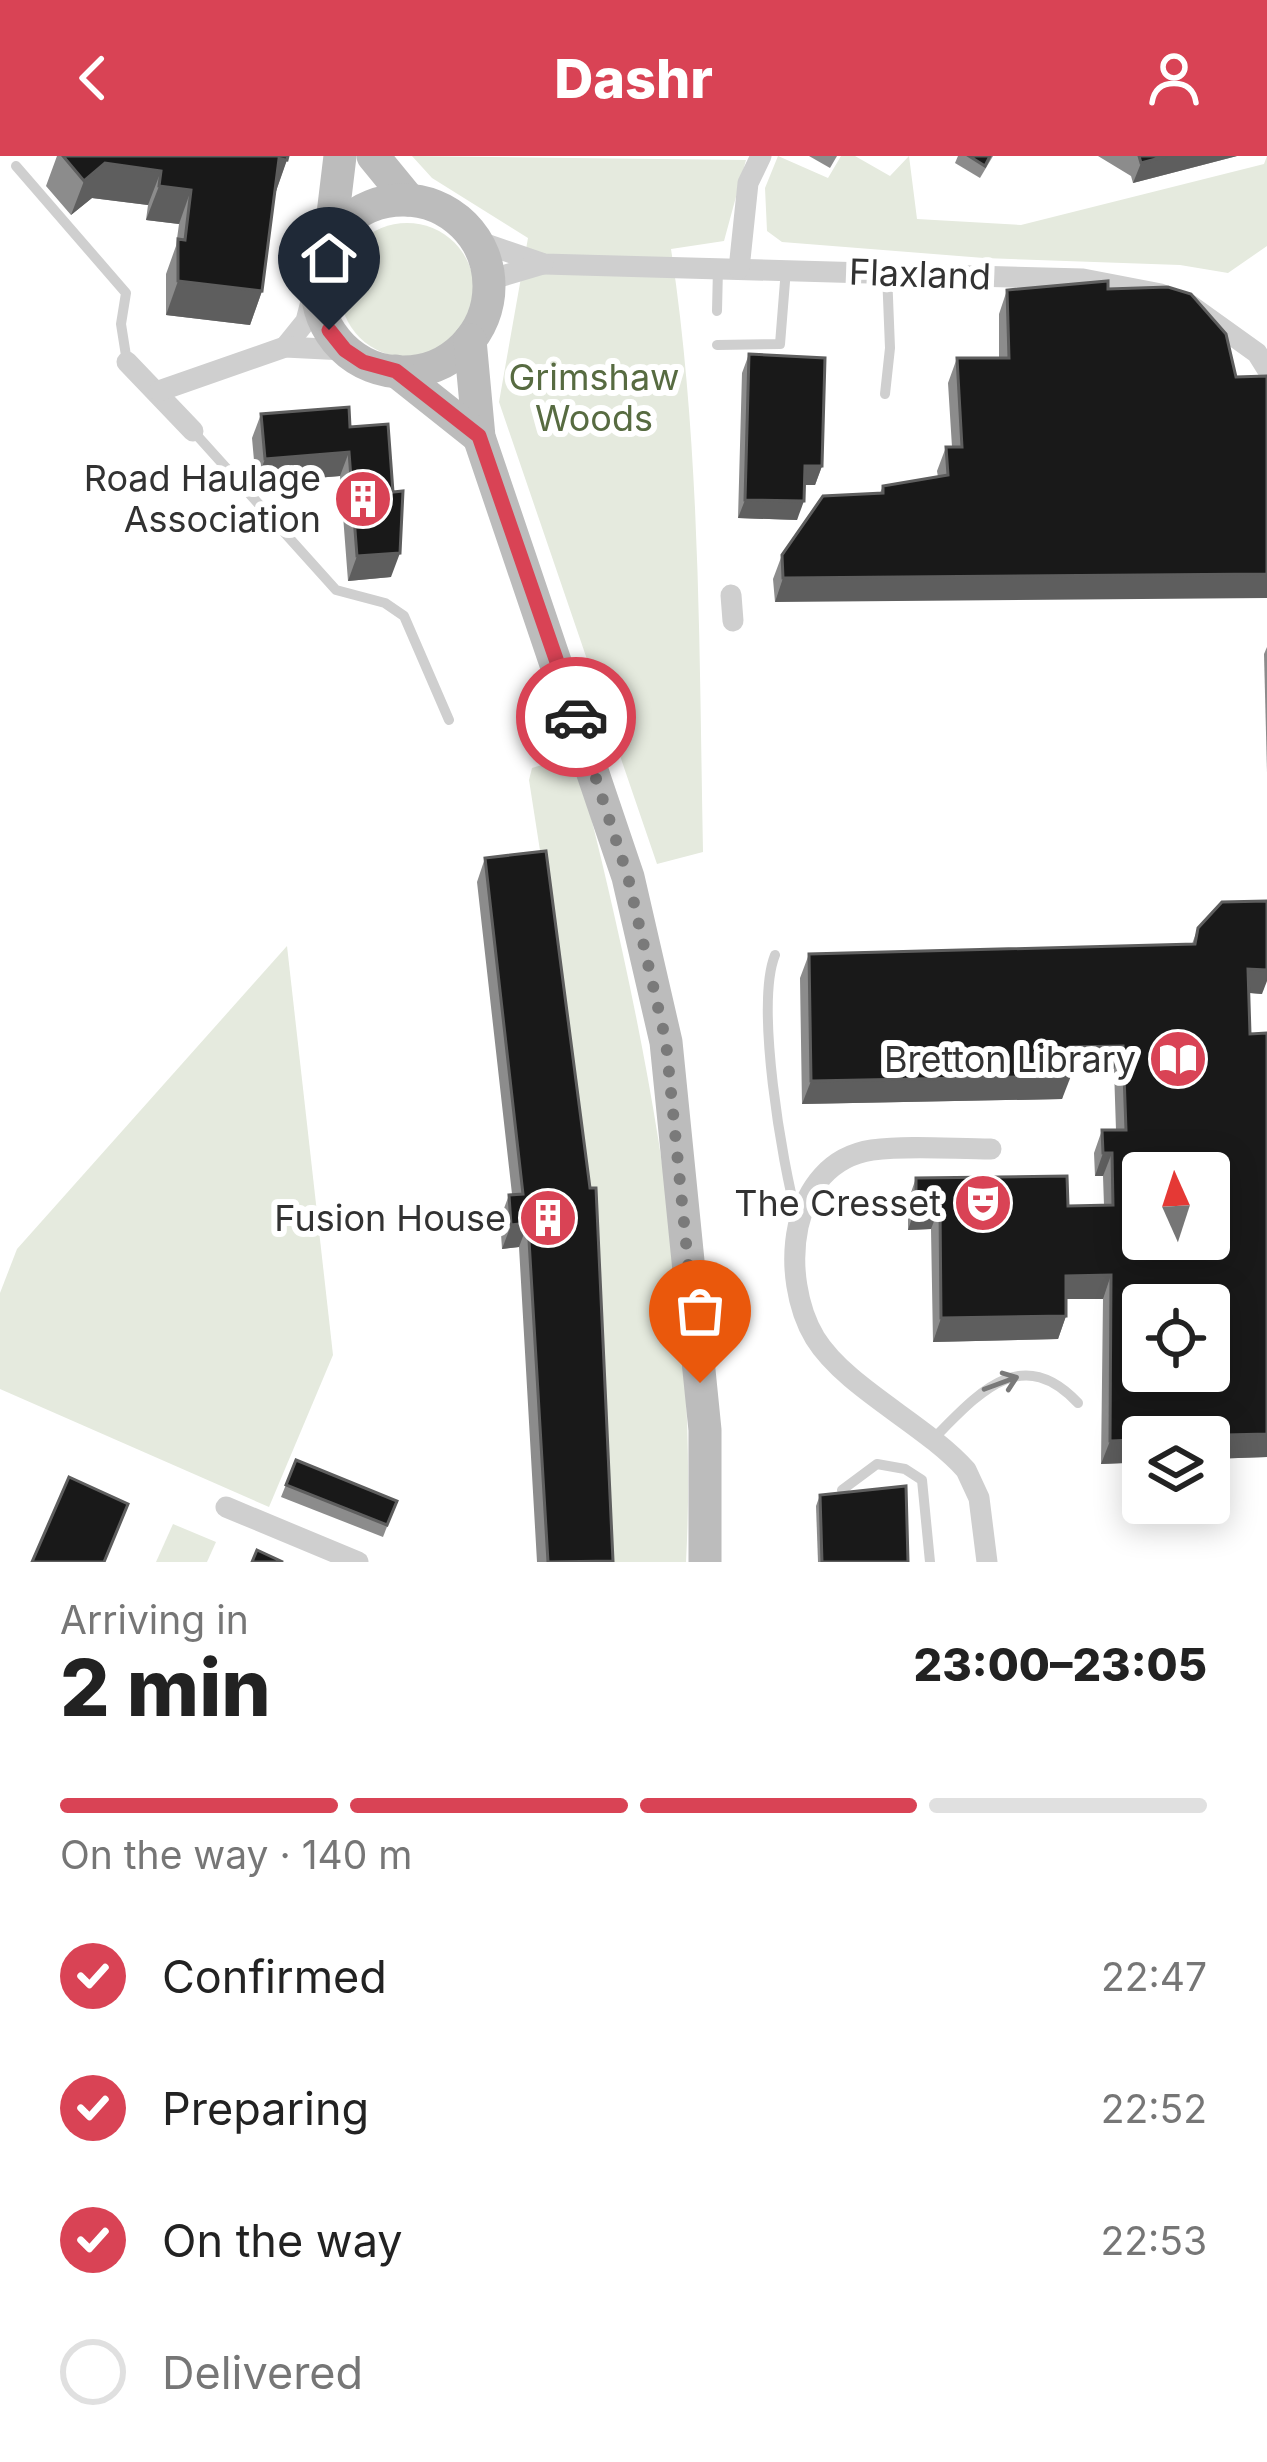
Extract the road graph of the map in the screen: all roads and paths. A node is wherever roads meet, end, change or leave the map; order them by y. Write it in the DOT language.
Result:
graph roads {
  1 [pos="340,156"];
  2 [pos="373,156"];
  3 [pos="761,156"];
  4 [pos="16,166"];
  5 [pos="409,200"];
  6 [pos="330,239"];
  7 [pos="477,242"];
  8 [pos="544,263"];
  9 [pos="728,268"];
  10 [pos="786,269"];
  11 [pos="887,273"];
  12 [pos="317,278"];
  13 [pos="489,280"];
  14 [pos="717,311"];
  15 [pos="470,340"];
  16 [pos="717,345"];
  17 [pos="284,347"];
  18 [pos="345,350"];
  19 [pos="1264,355"];
  20 [pos="127,362"];
  21 [pos="396,371"];
  22 [pos="159,391"];
  23 [pos="885,394"];
  24 [pos="193,431"];
  25 [pos="479,436"];
  26 [pos="731,595"];
  27 [pos="733,621"];
  28 [pos="449,720"];
  29 [pos="775,955"];
  30 [pos="991,1149"];
  31 [pos="797,1217"];
  32 [pos="1078,1403"];
  33 [pos="934,1438"];
  34 [pos="842,1490"];
  35 [pos="226,1507"];
  36 [pos="358,1562"];
  37 [pos="705,1562"];
  38 [pos="930,1562"];
  39 [pos="987,1562"];
  1 -- 6 [label="street"];
  2 -- 5 [label="street"];
  3 -- 9 [label="street"];
  4 -- 20 [label="lane"];
  5 -- 6 [label="street"];
  5 -- 7 [label="street"];
  6 -- 12 [label="street"];
  7 -- 8 [label="street, Flaxland"];
  7 -- 13 [label="street"];
  8 -- 9 [label="street, Flaxland"];
  8 -- 13 [label="street, Flaxland"];
  9 -- 10 [label="street, Flaxland"];
  9 -- 14 [label="lane"];
  10 -- 11 [label="street, Flaxland"];
  10 -- 16 [label="lane"];
  11 -- 19 [label="street, Flaxland"];
  11 -- 23 [label="lane"];
  12 -- 17 [label="street"];
  12 -- 18 [label="street"];
  13 -- 15 [label="street"];
  15 -- 21 [label="street"];
  15 -- 25 [label="street"];
  17 -- 18 [label="street"];
  17 -- 22 [label="street"];
  18 -- 21 [label="street"];
  20 -- 22 [label="street"];
  21 -- 25 [label="street"];
  22 -- 24 [label="street"];
  24 -- 28 [label="lane"];
  25 -- 37 [label="street"];
  26 -- 27 [label="street"];
  29 -- 31 [label="lane"];
  30 -- 31 [label="street"];
  31 -- 33 [label="street"];
  33 -- 32 [label="lane, one-way"];
  33 -- 39 [label="street"];
  34 -- 38 [label="lane"];
  35 -- 36 [label="street"];
}
